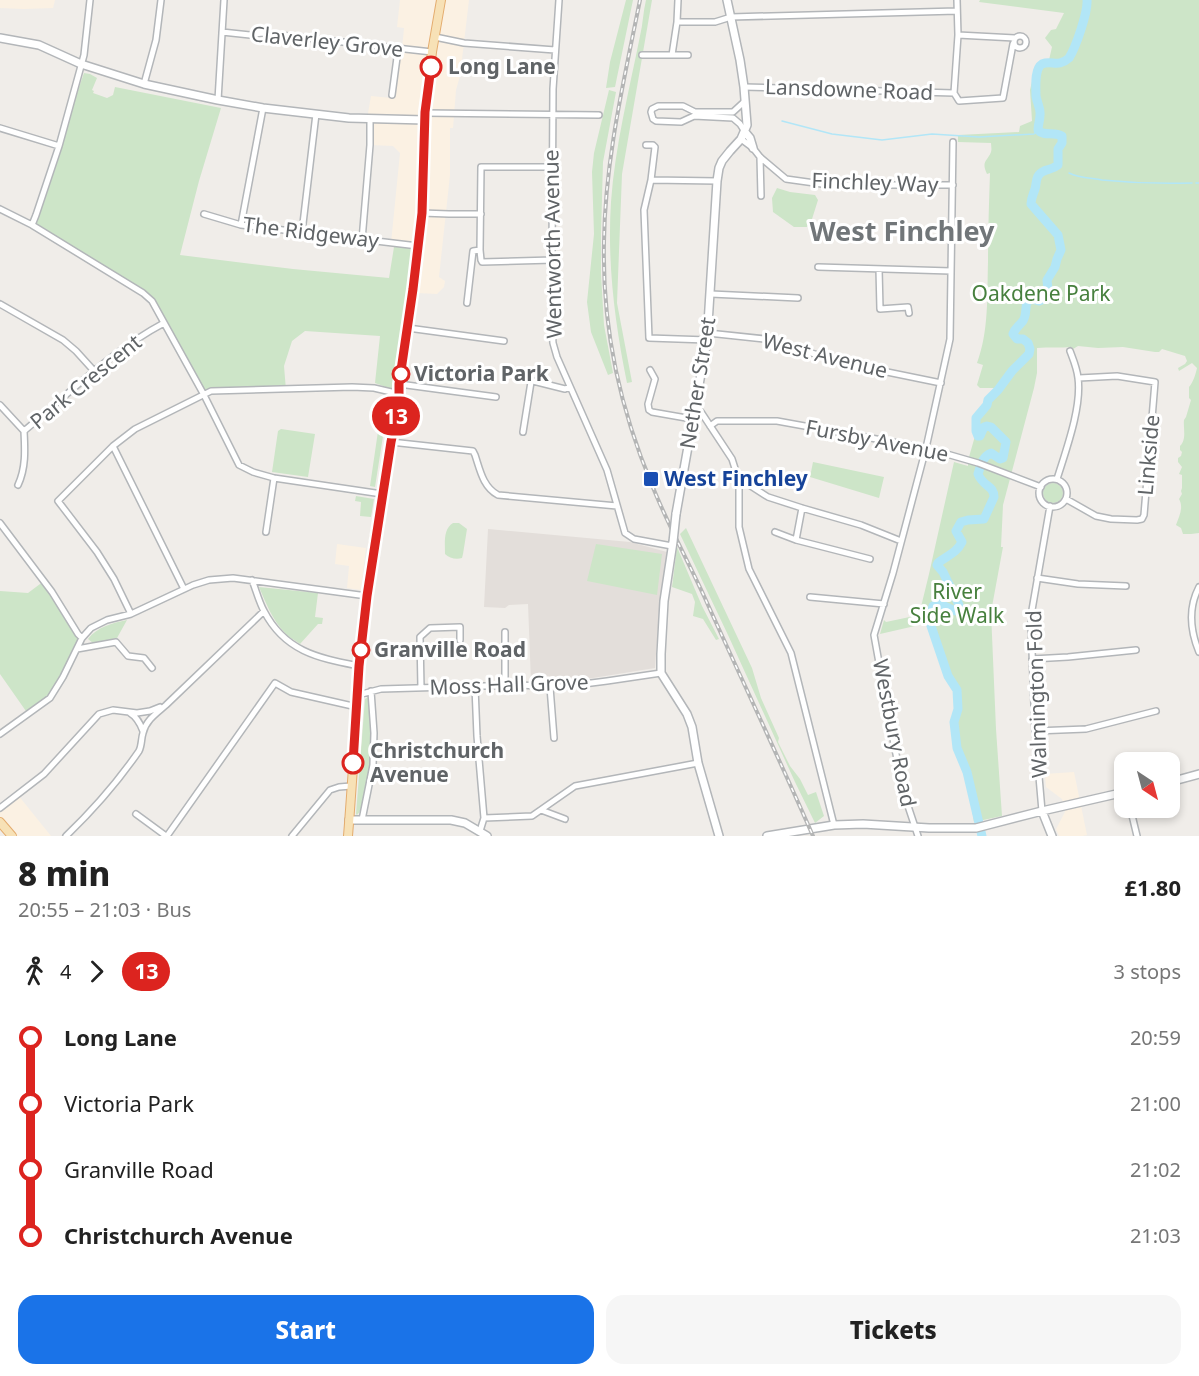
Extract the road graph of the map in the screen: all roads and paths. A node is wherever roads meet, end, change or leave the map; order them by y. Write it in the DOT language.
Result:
graph roads {
  1 [pos="90,0"];
  2 [pos="161,0"];
  3 [pos="224,0"];
  4 [pos="441,0"];
  5 [pos="559,0"];
  6 [pos="678,0"];
  7 [pos="727,0"];
  8 [pos="957,0"];
  9 [pos="957,11"];
  10 [pos="728,18"];
  11 [pos="677,22"];
  12 [pos="222,32"];
  13 [pos="958,35"];
  14 [pos="435,36"];
  15 [pos="0,38"];
  16 [pos="398,50"];
  17 [pos="555,50"];
  18 [pos="432,52"];
  19 [pos="642,55"];
  20 [pos="672,55"];
  21 [pos="688,55"];
  22 [pos="81,64"];
  23 [pos="144,84"];
  24 [pos="744,87"];
  25 [pos="954,93"];
  26 [pos="392,95"];
  27 [pos="218,100"];
  28 [pos="745,101"];
  29 [pos="263,108"];
  30 [pos="316,114"];
  31 [pos="553,115"];
  32 [pos="425,116"];
  33 [pos="599,116"];
  34 [pos="370,119"];
  35 [pos="0,128"];
  36 [pos="745,132"];
  37 [pos="741,139"];
  38 [pos="953,142"];
  39 [pos="646,145"];
  40 [pos="58,146"];
  41 [pos="753,148"];
  42 [pos="760,157"];
  43 [pos="552,167"];
  44 [pos="651,180"];
  45 [pos="717,181"];
  46 [pos="953,185"];
  47 [pos="761,196"];
  48 [pos="0,209"];
  49 [pos="422,213"];
  50 [pos="204,214"];
  51 [pos="481,214"];
  52 [pos="32,225"];
  53 [pos="241,225"];
  54 [pos="302,232"];
  55 [pos="362,240"];
  56 [pos="418,246"];
  57 [pos="480,250"];
  58 [pos="553,260"];
  59 [pos="818,267"];
  60 [pos="879,269"];
  61 [pos="951,270"];
  62 [pos="711,294"];
  63 [pos="798,298"];
  64 [pos="467,303"];
  65 [pos="0,304"];
  66 [pos="909,313"];
  67 [pos="164,323"];
  68 [pos="408,328"];
  69 [pos="707,336"];
  70 [pos="504,341"];
  71 [pos="1070,351"];
  72 [pos="650,370"];
  73 [pos="94,372"];
  74 [pos="1078,378"];
  75 [pos="399,384"];
  76 [pos="941,384"];
  77 [pos="570,387"];
  78 [pos="400,394"];
  79 [pos="204,395"];
  80 [pos="496,397"];
  81 [pos="0,405"];
  82 [pos="694,409"];
  83 [pos="692,419"];
  84 [pos="710,426"];
  85 [pos="24,431"];
  86 [pos="523,432"];
  87 [pos="391,442"];
  88 [pos="113,446"];
  89 [pos="926,448"];
  90 [pos="274,478"];
  91 [pos="1058,479"];
  92 [pos="739,481"];
  93 [pos="18,485"];
  94 [pos="1041,487"];
  95 [pos="382,494"];
  96 [pos="1066,500"];
  97 [pos="617,506"];
  98 [pos="1050,506"];
  99 [pos="802,508"];
  100 [pos="0,523"];
  101 [pos="266,532"];
  102 [pos="775,532"];
  103 [pos="796,540"];
  104 [pos="902,541"];
  105 [pos="672,544"];
  106 [pos="870,559"];
  107 [pos="1037,578"];
  108 [pos="252,580"];
  109 [pos="1126,586"];
  110 [pos="1199,587"];
  111 [pos="184,589"];
  112 [pos="367,596"];
  113 [pos="810,597"];
  114 [pos="884,604"];
  115 [pos="264,611"];
  116 [pos="131,614"];
  117 [pos="505,632"];
  118 [pos="82,638"];
  119 [pos="460,640"];
  120 [pos="77,649"];
  121 [pos="1136,650"];
  122 [pos="1199,652"];
  123 [pos="1032,659"];
  124 [pos="359,666"];
  125 [pos="152,668"];
  126 [pos="661,673"];
  127 [pos="505,686"];
  128 [pos="475,687"];
  129 [pos="550,687"];
  130 [pos="422,688"];
  131 [pos="371,691"];
  132 [pos="358,695"];
  133 [pos="166,705"];
  134 [pos="357,707"];
  135 [pos="125,711"];
  136 [pos="1156,711"];
  137 [pos="143,731"];
  138 [pos="1035,731"];
  139 [pos="0,734"];
  140 [pos="554,738"];
  141 [pos="698,763"];
  142 [pos="1199,774"];
  143 [pos="1180,779"];
  144 [pos="351,786"];
  145 [pos="1114,795"];
  146 [pos="0,808"];
  147 [pos="541,810"];
  148 [pos="1042,811"];
  149 [pos="136,814"];
  150 [pos="484,818"];
  151 [pos="1133,818"];
  152 [pos="565,819"];
  153 [pos="349,820"];
  154 [pos="362,820"];
  155 [pos="0,822"];
  156 [pos="834,825"];
  157 [pos="915,828"];
  158 [pos="484,834"];
  159 [pos="9,835"];
  160 [pos="66,836"];
  161 [pos="166,836"];
  162 [pos="291,836"];
  163 [pos="348,836"];
  164 [pos="718,836"];
  165 [pos="767,836"];
  166 [pos="918,836"];
  167 [pos="1052,836"];
  168 [pos="1137,836"];
  1 -- 22 [label="street"];
  2 -- 23 [label="street"];
  3 -- 12 [label="street"];
  4 -- 14 [label="main road"];
  5 -- 17 [label="street, Wentworth Avenue"];
  6 -- 11 [label="street"];
  7 -- 10 [label="street, Nether Street"];
  8 -- 9 [label="street"];
  9 -- 10 [label="street"];
  9 -- 13 [label="street"];
  10 -- 11 [label="street"];
  10 -- 24 [label="street, Nether Street"];
  11 -- 20 [label="street"];
  12 -- 16 [label="street, Claverley Grove"];
  12 -- 27 [label="street"];
  13 -- 25 [label="street"];
  13 -- 25 [label="street"];
  14 -- 17 [label="street"];
  14 -- 18 [label="main road"];
  15 -- 22 [label="street"];
  16 -- 18 [label="street, Claverley Grove"];
  16 -- 26 [label="street"];
  17 -- 31 [label="street, Wentworth Avenue"];
  18 -- 32 [label="main road"];
  19 -- 20 [label="street"];
  20 -- 21 [label="street"];
  22 -- 23 [label="street"];
  22 -- 40 [label="street"];
  23 -- 27 [label="street"];
  24 -- 25 [label="street, Lansdowne Road"];
  24 -- 28 [label="street, Nether Street"];
  27 -- 29 [label="street"];
  28 -- 36 [label="street, Nether Street"];
  28 -- 36 [label="street"];
  29 -- 30 [label="street"];
  29 -- 53 [label="street"];
  30 -- 34 [label="street"];
  30 -- 54 [label="street"];
  31 -- 32 [label="street"];
  31 -- 33 [label="street"];
  31 -- 43 [label="street, Wentworth Avenue"];
  32 -- 34 [label="street"];
  32 -- 49 [label="main road"];
  34 -- 55 [label="street"];
  35 -- 40 [label="street"];
  36 -- 37 [label="street, Nether Street"];
  36 -- 41 [label="street"];
  37 -- 41 [label="street, Finchley Way"];
  37 -- 45 [label="street, Nether Street"];
  38 -- 46 [label="street"];
  39 -- 44 [label="street"];
  40 -- 52 [label="street"];
  41 -- 42 [label="street, Finchley Way"];
  42 -- 46 [label="street, Finchley Way"];
  42 -- 47 [label="street"];
  43 -- 51 [label="street"];
  43 -- 58 [label="street, Wentworth Avenue"];
  44 -- 45 [label="street"];
  44 -- 69 [label="street, West Avenue"];
  45 -- 62 [label="street, Nether Street"];
  46 -- 61 [label="street"];
  48 -- 52 [label="street"];
  49 -- 51 [label="street"];
  49 -- 56 [label="main road"];
  50 -- 53 [label="street, The Ridgeway"];
  51 -- 57 [label="street"];
  52 -- 67 [label="street"];
  53 -- 54 [label="street, The Ridgeway"];
  54 -- 55 [label="street, The Ridgeway"];
  55 -- 56 [label="street, The Ridgeway"];
  56 -- 68 [label="main road"];
  57 -- 58 [label="street"];
  57 -- 64 [label="street"];
  58 -- 77 [label="street, Wentworth Avenue"];
  59 -- 60 [label="street"];
  60 -- 61 [label="street"];
  60 -- 66 [label="street"];
  61 -- 76 [label="street"];
  62 -- 63 [label="street"];
  62 -- 69 [label="street, Nether Street"];
  65 -- 73 [label="street"];
  67 -- 73 [label="street, Park Crescent"];
  67 -- 79 [label="street"];
  68 -- 70 [label="street"];
  68 -- 75 [label="main road"];
  69 -- 76 [label="street, West Avenue"];
  69 -- 82 [label="street, Nether Street"];
  71 -- 74 [label="street"];
  72 -- 83 [label="street"];
  73 -- 85 [label="street, Park Crescent"];
  74 -- 91 [label="street"];
  74 -- 96 [label="street, Linkside"];
  75 -- 78 [label="main road"];
  75 -- 80 [label="street"];
  76 -- 89 [label="street"];
  77 -- 86 [label="street"];
  77 -- 97 [label="street, Wentworth Avenue"];
  78 -- 79 [label="street"];
  78 -- 87 [label="main road"];
  79 -- 88 [label="street"];
  79 -- 90 [label="street"];
  81 -- 85 [label="street"];
  82 -- 83 [label="street, Nether Street"];
  82 -- 84 [label="street"];
  83 -- 105 [label="street, Nether Street, bridge"];
  84 -- 89 [label="street, Fursby Avenue"];
  84 -- 92 [label="street"];
  85 -- 93 [label="street, Park Crescent"];
  87 -- 95 [label="main road"];
  87 -- 97 [label="street"];
  88 -- 111 [label="street"];
  88 -- 116 [label="street"];
  89 -- 94 [label="street, Fursby Avenue"];
  89 -- 104 [label="street"];
  90 -- 95 [label="street"];
  90 -- 101 [label="street"];
  91 -- 94 [label="street"];
  91 -- 96 [label="street"];
  92 -- 99 [label="street"];
  92 -- 156 [label="street"];
  94 -- 98 [label="street"];
  95 -- 112 [label="main road"];
  96 -- 98 [label="street"];
  97 -- 105 [label="street, Wentworth Avenue"];
  98 -- 107 [label="street, Walmington Fold"];
  99 -- 103 [label="street"];
  99 -- 104 [label="street"];
  100 -- 118 [label="street"];
  102 -- 103 [label="street"];
  103 -- 106 [label="street"];
  104 -- 114 [label="street"];
  105 -- 126 [label="street, Nether Street"];
  107 -- 109 [label="street"];
  107 -- 123 [label="street, Walmington Fold"];
  108 -- 111 [label="street"];
  108 -- 112 [label="street"];
  108 -- 115 [label="street"];
  110 -- 122 [label="street"];
  111 -- 116 [label="street"];
  112 -- 124 [label="main road"];
  113 -- 114 [label="street"];
  114 -- 157 [label="street, Westbury Road"];
  115 -- 124 [label="street"];
  115 -- 133 [label="street"];
  116 -- 118 [label="street"];
  117 -- 127 [label="street"];
  118 -- 120 [label="street"];
  119 -- 130 [label="street"];
  120 -- 125 [label="street"];
  120 -- 139 [label="street"];
  121 -- 123 [label="street"];
  123 -- 138 [label="street, Walmington Fold"];
  124 -- 132 [label="main road"];
  126 -- 129 [label="street, Moss Hall Grove"];
  126 -- 141 [label="street"];
  127 -- 128 [label="street, Moss Hall Grove"];
  127 -- 129 [label="street, Moss Hall Grove"];
  128 -- 130 [label="street, Moss Hall Grove"];
  128 -- 150 [label="street"];
  129 -- 140 [label="street"];
  130 -- 131 [label="street, Moss Hall Grove"];
  131 -- 132 [label="street, Moss Hall Grove"];
  131 -- 154 [label="street"];
  132 -- 134 [label="main road"];
  133 -- 135 [label="street"];
  133 -- 137 [label="street"];
  134 -- 144 [label="main road"];
  134 -- 161 [label="street"];
  135 -- 137 [label="street"];
  135 -- 146 [label="street"];
  136 -- 138 [label="street"];
  137 -- 160 [label="street"];
  138 -- 148 [label="street, Walmington Fold"];
  141 -- 147 [label="street"];
  141 -- 164 [label="street"];
  142 -- 143 [label="street"];
  144 -- 153 [label="main road"];
  144 -- 162 [label="street"];
  145 -- 148 [label="street"];
  147 -- 150 [label="street"];
  147 -- 152 [label="street"];
  148 -- 157 [label="street"];
  148 -- 167 [label="street"];
  149 -- 161 [label="street"];
  150 -- 158 [label="street"];
  151 -- 168 [label="street"];
  153 -- 154 [label="street"];
  153 -- 163 [label="main road"];
  154 -- 158 [label="street"];
  155 -- 159 [label="main road"];
  156 -- 157 [label="street"];
  156 -- 165 [label="street"];
  157 -- 166 [label="street, Westbury Road"];
}
